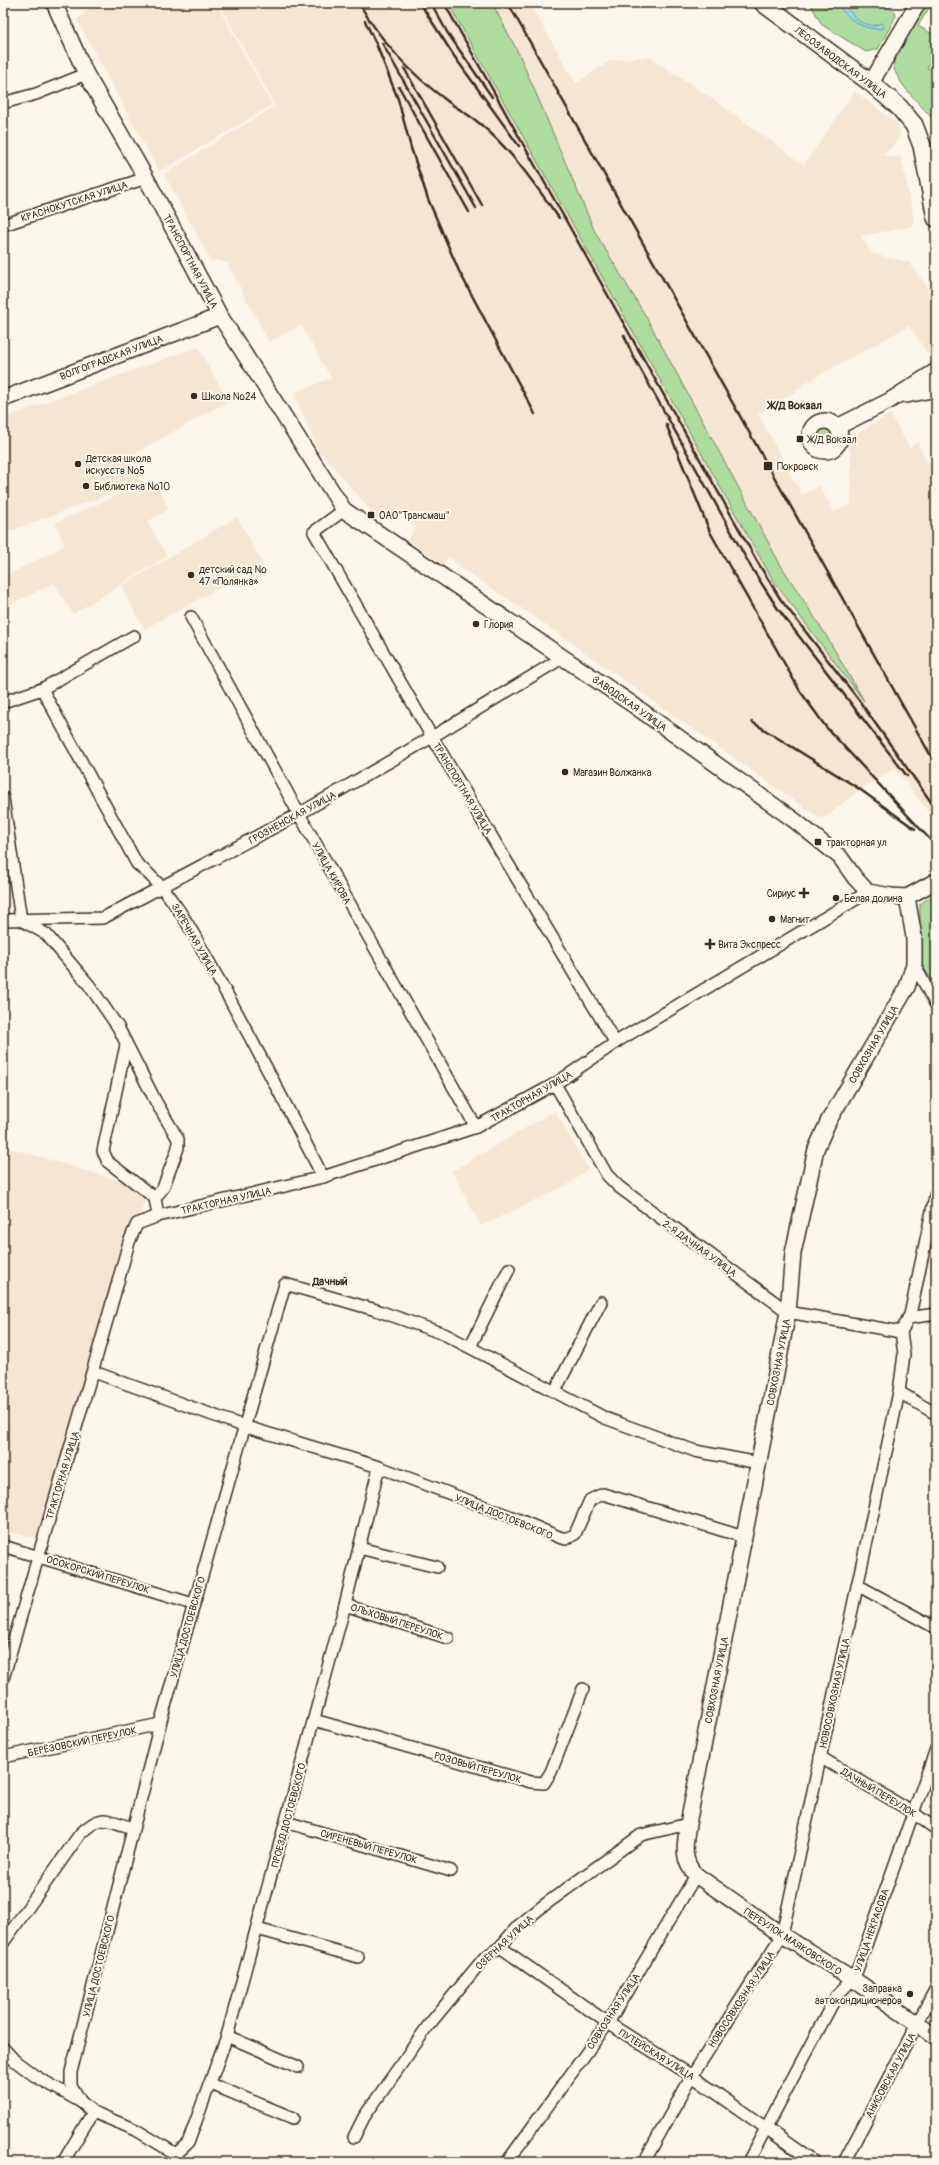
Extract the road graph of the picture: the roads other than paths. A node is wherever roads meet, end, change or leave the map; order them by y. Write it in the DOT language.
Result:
graph roads {
  1 [pos="54,3"];
  2 [pos="763,3"];
  3 [pos="779,3"];
  4 [pos="918,3"];
  5 [pos="86,74"];
  6 [pos="874,78"];
  7 [pos="3,103"];
  8 [pos="936,158"];
  9 [pos="146,178"];
  10 [pos="936,218"];
  11 [pos="3,225"];
  12 [pos="220,316"];
  13 [pos="936,371"];
  14 [pos="936,390"];
  15 [pos="3,398"];
  16 [pos="888,401"];
  17 [pos="837,427"];
  18 [pos="344,510"];
  19 [pos="191,617"];
  20 [pos="134,636"];
  21 [pos="562,658"];
  22 [pos="42,689"];
  23 [pos="3,702"];
  24 [pos="432,738"];
  25 [pos="3,798"];
  26 [pos="299,814"];
  27 [pos="936,881"];
  28 [pos="161,888"];
  29 [pos="868,892"];
  30 [pos="907,897"];
  31 [pos="3,920"];
  32 [pos="21,920"];
  33 [pos="914,964"];
  34 [pos="936,1005"];
  35 [pos="615,1042"];
  36 [pos="126,1045"];
  37 [pos="555,1084"];
  38 [pos="476,1127"];
  39 [pos="323,1177"];
  40 [pos="936,1192"];
  41 [pos="155,1198"];
  42 [pos="158,1216"];
  43 [pos="509,1269"];
  44 [pos="601,1302"];
  45 [pos="788,1312"];
  46 [pos="936,1314"];
  47 [pos="908,1318"];
  48 [pos="901,1332"];
  49 [pos="470,1347"];
  50 [pos="94,1372"];
  51 [pos="555,1391"];
  52 [pos="899,1392"];
  53 [pos="936,1414"];
  54 [pos="243,1426"];
  55 [pos="759,1463"];
  56 [pos="379,1467"];
  57 [pos="744,1537"];
  58 [pos="3,1546"];
  59 [pos="359,1548"];
  60 [pos="37,1555"];
  61 [pos="437,1567"];
  62 [pos="857,1584"];
  63 [pos="193,1604"];
  64 [pos="345,1605"];
  65 [pos="936,1628"];
  66 [pos="448,1638"];
  67 [pos="3,1679"];
  68 [pos="584,1689"];
  69 [pos="314,1720"];
  70 [pos="160,1724"];
  71 [pos="936,1749"];
  72 [pos="3,1757"];
  73 [pos="820,1757"];
  74 [pos="912,1812"];
  75 [pos="286,1822"];
  76 [pos="688,1824"];
  77 [pos="133,1828"];
  78 [pos="936,1829"];
  79 [pos="685,1847"];
  80 [pos="451,1871"];
  81 [pos="696,1875"];
  82 [pos="257,1929"];
  83 [pos="782,1935"];
  84 [pos="3,1943"];
  85 [pos="500,1947"];
  86 [pos="358,1957"];
  87 [pos="853,1979"];
  88 [pos="936,1988"];
  89 [pos="608,2023"];
  90 [pos="916,2024"];
  91 [pos="227,2036"];
  92 [pos="936,2037"];
  93 [pos="3,2048"];
  94 [pos="298,2067"];
  95 [pos="692,2076"];
  96 [pos="211,2084"];
  97 [pos="81,2102"];
  98 [pos="93,2112"];
  99 [pos="293,2118"];
  100 [pos="767,2129"];
  101 [pos="354,2137"];
  102 [pos="176,2158"];
  103 [pos="63,2162"];
  104 [pos="507,2162"];
  105 [pos="644,2162"];
  106 [pos="748,2162"];
  107 [pos="814,2162"];
  108 [pos="844,2162"];
  1 -- 5 [label="street, ТРАНСПОРТНАЯ УЛИЦА"];
  2 -- 6 [label="main road, ЛЕСОЗАВОДСКАЯ УЛИЦА"];
  3 -- 6 [label="main road, ЛЕСОЗАВОДСКАЯ УЛИЦА"];
  4 -- 6 [label="street"];
  5 -- 7 [label="street"];
  5 -- 9 [label="street, ТРАНСПОРТНАЯ УЛИЦА"];
  6 -- 8 [label="main road, ЛЕСОЗАВОДСКАЯ УЛИЦА"];
  6 -- 10 [label="main road, ЛЕСОЗАВОДСКАЯ УЛИЦА"];
  9 -- 11 [label="street, КРАСНОКУТСКАЯ УЛИЦА"];
  9 -- 12 [label="street, ТРАНСПОРТНАЯ УЛИЦА"];
  12 -- 15 [label="street, ВОЛГОГРАДСКАЯ УЛИЦА"];
  12 -- 18 [label="street, ТРАНСПОРТНАЯ УЛИЦА"];
  13 -- 16 [label="street"];
  14 -- 16 [label="street"];
  16 -- 17 [label="street"];
  18 -- 21 [label="street, ЗАВОДСКАЯ УЛИЦА"];
  18 -- 24 [label="street, ТРАНСПОРТНАЯ УЛИЦА"];
  19 -- 26 [label="street, УЛИЦА КИРОВА"];
  20 -- 22 [label="street"];
  21 -- 24 [label="street, ГРОЗНЕНСКАЯ УЛИЦА"];
  21 -- 29 [label="street, ЗАВОДСКАЯ УЛИЦА"];
  22 -- 23 [label="street"];
  22 -- 28 [label="street, ЗАРЕЧНАЯ УЛИЦА"];
  24 -- 26 [label="street, ГРОЗНЕНСКАЯ УЛИЦА"];
  24 -- 35 [label="street, ТРАНСПОРТНАЯ УЛИЦА"];
  25 -- 32 [label="street"];
  26 -- 28 [label="street, ГРОЗНЕНСКАЯ УЛИЦА"];
  26 -- 38 [label="street, УЛИЦА КИРОВА"];
  27 -- 30 [label="street"];
  28 -- 32 [label="street, ГРОЗНЕНСКАЯ УЛИЦА"];
  28 -- 39 [label="street, ЗАРЕЧНАЯ УЛИЦА"];
  29 -- 30 [label="street"];
  29 -- 35 [label="street, ТРАКТОРНАЯ УЛИЦА"];
  30 -- 33 [label="street, СОВХОЗНАЯ УЛИЦА"];
  31 -- 32 [label="street, ГРОЗНЕНСКАЯ УЛИЦА"];
  32 -- 36 [label="street"];
  33 -- 34 [label="street"];
  33 -- 45 [label="street, СОВХОЗНАЯ УЛИЦА"];
  35 -- 37 [label="street, ТРАКТОРНАЯ УЛИЦА"];
  36 -- 41 [label="street"];
  36 -- 41 [label="street"];
  37 -- 38 [label="street, ТРАКТОРНАЯ УЛИЦА"];
  37 -- 45 [label="street, 2-Я ДАЧНАЯ УЛИЦА"];
  38 -- 39 [label="street, ТРАКТОРНАЯ УЛИЦА"];
  39 -- 42 [label="street, ТРАКТОРНАЯ УЛИЦА"];
  40 -- 47 [label="street"];
  41 -- 42 [label="street"];
  42 -- 50 [label="street, ТРАКТОРНАЯ УЛИЦА"];
  43 -- 49 [label="street"];
  44 -- 51 [label="street"];
  45 -- 48 [label="street, 2-Я ДАЧНАЯ УЛИЦА"];
  45 -- 55 [label="street, СОВХОЗНАЯ УЛИЦА"];
  46 -- 47 [label="street"];
  47 -- 48 [label="street"];
  48 -- 52 [label="street, НОВОСОВХОЗНАЯ УЛИЦА"];
  49 -- 51 [label="street"];
  49 -- 54 [label="street, УЛИЦА ДОСТОЕВСКОГО"];
  50 -- 54 [label="street, УЛИЦА ДОСТОЕВСКОГО"];
  50 -- 60 [label="street, ТРАКТОРНАЯ УЛИЦА"];
  51 -- 55 [label="street"];
  52 -- 53 [label="street"];
  52 -- 62 [label="street, НОВОСОВХОЗНАЯ УЛИЦА"];
  54 -- 56 [label="street, УЛИЦА ДОСТОЕВСКОГО"];
  54 -- 63 [label="street, УЛИЦА ДОСТОЕВСКОГО"];
  55 -- 57 [label="street, СОВХОЗНАЯ УЛИЦА"];
  56 -- 57 [label="street, УЛИЦА ДОСТОЕВСКОГО"];
  56 -- 59 [label="street, ПРОЕЗД ДОСТОЕВСКОГО"];
  57 -- 76 [label="street, СОВХОЗНАЯ УЛИЦА"];
  58 -- 60 [label="street, ОСОКОРСКИЙ ПЕРЕУЛОК"];
  59 -- 61 [label="street"];
  59 -- 64 [label="street, ПРОЕЗД ДОСТОЕВСКОГО"];
  60 -- 63 [label="street, ОСОКОРСКИЙ ПЕРЕУЛОК"];
  60 -- 67 [label="street, ТРАКТОРНАЯ УЛИЦА"];
  62 -- 65 [label="street"];
  62 -- 73 [label="street, НОВОСОВХОЗНАЯ УЛИЦА"];
  63 -- 70 [label="street, УЛИЦА ДОСТОЕВСКОГО"];
  64 -- 66 [label="street, ОЛЬХОВЫЙ ПЕРЕУЛОК"];
  64 -- 69 [label="street, ПРОЕЗД ДОСТОЕВСКОГО"];
  68 -- 69 [label="street, РОЗОВЫЙ ПЕРЕУЛОК"];
  69 -- 75 [label="street, ПРОЕЗД ДОСТОЕВСКОГО"];
  70 -- 72 [label="street, БЕРЁЗОВСКИЙ ПЕРЕУЛОК"];
  70 -- 77 [label="street, УЛИЦА ДОСТОЕВСКОГО"];
  71 -- 74 [label="street, УЛИЦА НЕКРАСОВА"];
  73 -- 74 [label="street, ДАЧНЫЙ ПЕРЕУЛОК"];
  73 -- 83 [label="street, НОВОСОВХОЗНАЯ УЛИЦА"];
  74 -- 78 [label="street, ДАЧНЫЙ ПЕРЕУЛОК"];
  74 -- 87 [label="street, УЛИЦА НЕКРАСОВА"];
  75 -- 80 [label="street, СИРЕНЕВЫЙ ПЕРЕУЛОК"];
  75 -- 82 [label="street, ПРОЕЗД ДОСТОЕВСКОГО"];
  76 -- 79 [label="street, СОВХОЗНАЯ УЛИЦА"];
  76 -- 85 [label="street, ОЗЁРНАЯ УЛИЦА"];
  77 -- 84 [label="street"];
  77 -- 97 [label="street, УЛИЦА ДОСТОЕВСКОГО"];
  79 -- 81 [label="street, ПЕРЕУЛОК МАЯКОВСКОГО"];
  81 -- 83 [label="street, ПЕРЕУЛОК МАЯКОВСКОГО"];
  81 -- 89 [label="street, СОВХОЗНАЯ УЛИЦА"];
  82 -- 86 [label="street"];
  82 -- 91 [label="street, ПРОЕЗД ДОСТОЕВСКОГО"];
  83 -- 87 [label="street, ПЕРЕУЛОК МАЯКОВСКОГО"];
  83 -- 95 [label="street, НОВОСОВХОЗНАЯ УЛИЦА"];
  85 -- 89 [label="street, ПУТЕЙСКАЯ УЛИЦА"];
  85 -- 101 [label="street, ОЗЁРНАЯ УЛИЦА"];
  87 -- 90 [label="street, ПЕРЕУЛОК МАЯКОВСКОГО"];
  87 -- 100 [label="street, УЛИЦА НЕКРАСОВА"];
  88 -- 90 [label="street, АНИСОВСКАЯ УЛИЦА"];
  89 -- 95 [label="street, ПУТЕЙСКАЯ УЛИЦА"];
  89 -- 104 [label="street, СОВХОЗНАЯ УЛИЦА"];
  90 -- 92 [label="street, ПЕРЕУЛОК МАЯКОВСКОГО"];
  90 -- 108 [label="street, АНИСОВСКАЯ УЛИЦА"];
  91 -- 94 [label="street"];
  91 -- 96 [label="street, ПРОЕЗД ДОСТОЕВСКОГО"];
  93 -- 97 [label="street"];
  95 -- 100 [label="street, ПУТЕЙСКАЯ УЛИЦА"];
  95 -- 105 [label="street, НОВОСОВХОЗНАЯ УЛИЦА"];
  96 -- 99 [label="street"];
  96 -- 102 [label="street, ПРОЕЗД ДОСТОЕВСКОГО"];
  97 -- 98 [label="street"];
  98 -- 102 [label="street"];
  98 -- 103 [label="street"];
  100 -- 106 [label="street, УЛИЦА НЕКРАСОВА"];
  100 -- 107 [label="street, ПУТЕЙСКАЯ УЛИЦА"];
}
